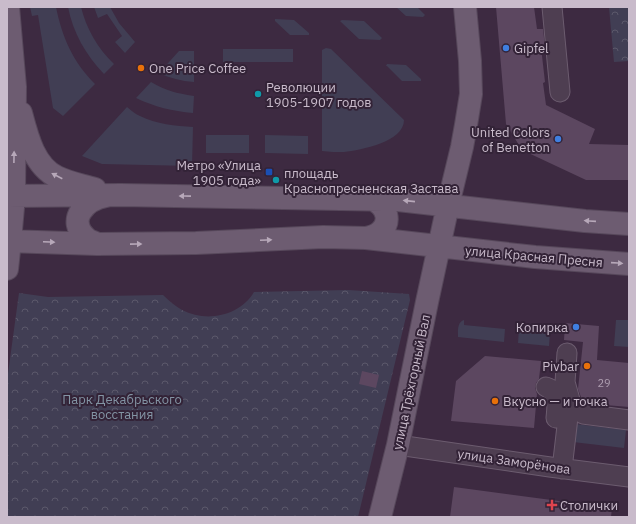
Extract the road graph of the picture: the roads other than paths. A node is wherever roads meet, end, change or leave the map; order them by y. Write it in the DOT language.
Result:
graph roads {
  1 [pos="8,7"];
  2 [pos="465,7"];
  3 [pos="552,7"];
  4 [pos="15,87"];
  5 [pos="560,92"];
  6 [pos="116,195"];
  7 [pos="10,196"];
  8 [pos="366,198"];
  9 [pos="448,205"];
  10 [pos="629,224"];
  11 [pos="366,238"];
  12 [pos="9,241"];
  13 [pos="97,244"];
  14 [pos="439,247"];
  15 [pos="629,264"];
  16 [pos="7,269"];
  17 [pos="567,353"];
  18 [pos="546,387"];
  19 [pos="582,414"];
  20 [pos="629,420"];
  21 [pos="398,445"];
  22 [pos="556,468"];
  23 [pos="629,477"];
  24 [pos="380,517"];
  1 -- 4 [label="main road"];
  2 -- 9 [label="main road, улица Трёхгорный Вал"];
  3 -- 5 [label="street"];
  6 -- 4 [label="main road, one-way"];
  7 -- 4 [label="main road, one-way"];
  6 -- 7 [label="main road"];
  8 -- 6 [label="main road, one-way"];
  6 -- 13 [label="main road"];
  7 -- 12 [label="main road"];
  9 -- 8 [label="main road, one-way"];
  8 -- 11 [label="main road"];
  10 -- 9 [label="main road, one-way"];
  9 -- 14 [label="main road, улица Трёхгорный Вал"];
  13 -- 11 [label="main road, one-way"];
  11 -- 14 [label="main road"];
  12 -- 13 [label="main road, one-way"];
  12 -- 16 [label="main road"];
  14 -- 15 [label="main road, улица Красная Пресня, one-way"];
  14 -- 21 [label="main road, улица Трёхгорный Вал"];
  17 -- 22 [label="street"];
  18 -- 22 [label="street"];
  19 -- 20 [label="street"];
  21 -- 22 [label="street, улица Заморёнова"];
  21 -- 24 [label="main road, улица Трёхгорный Вал"];
  22 -- 23 [label="street, улица Заморёнова"];
}
